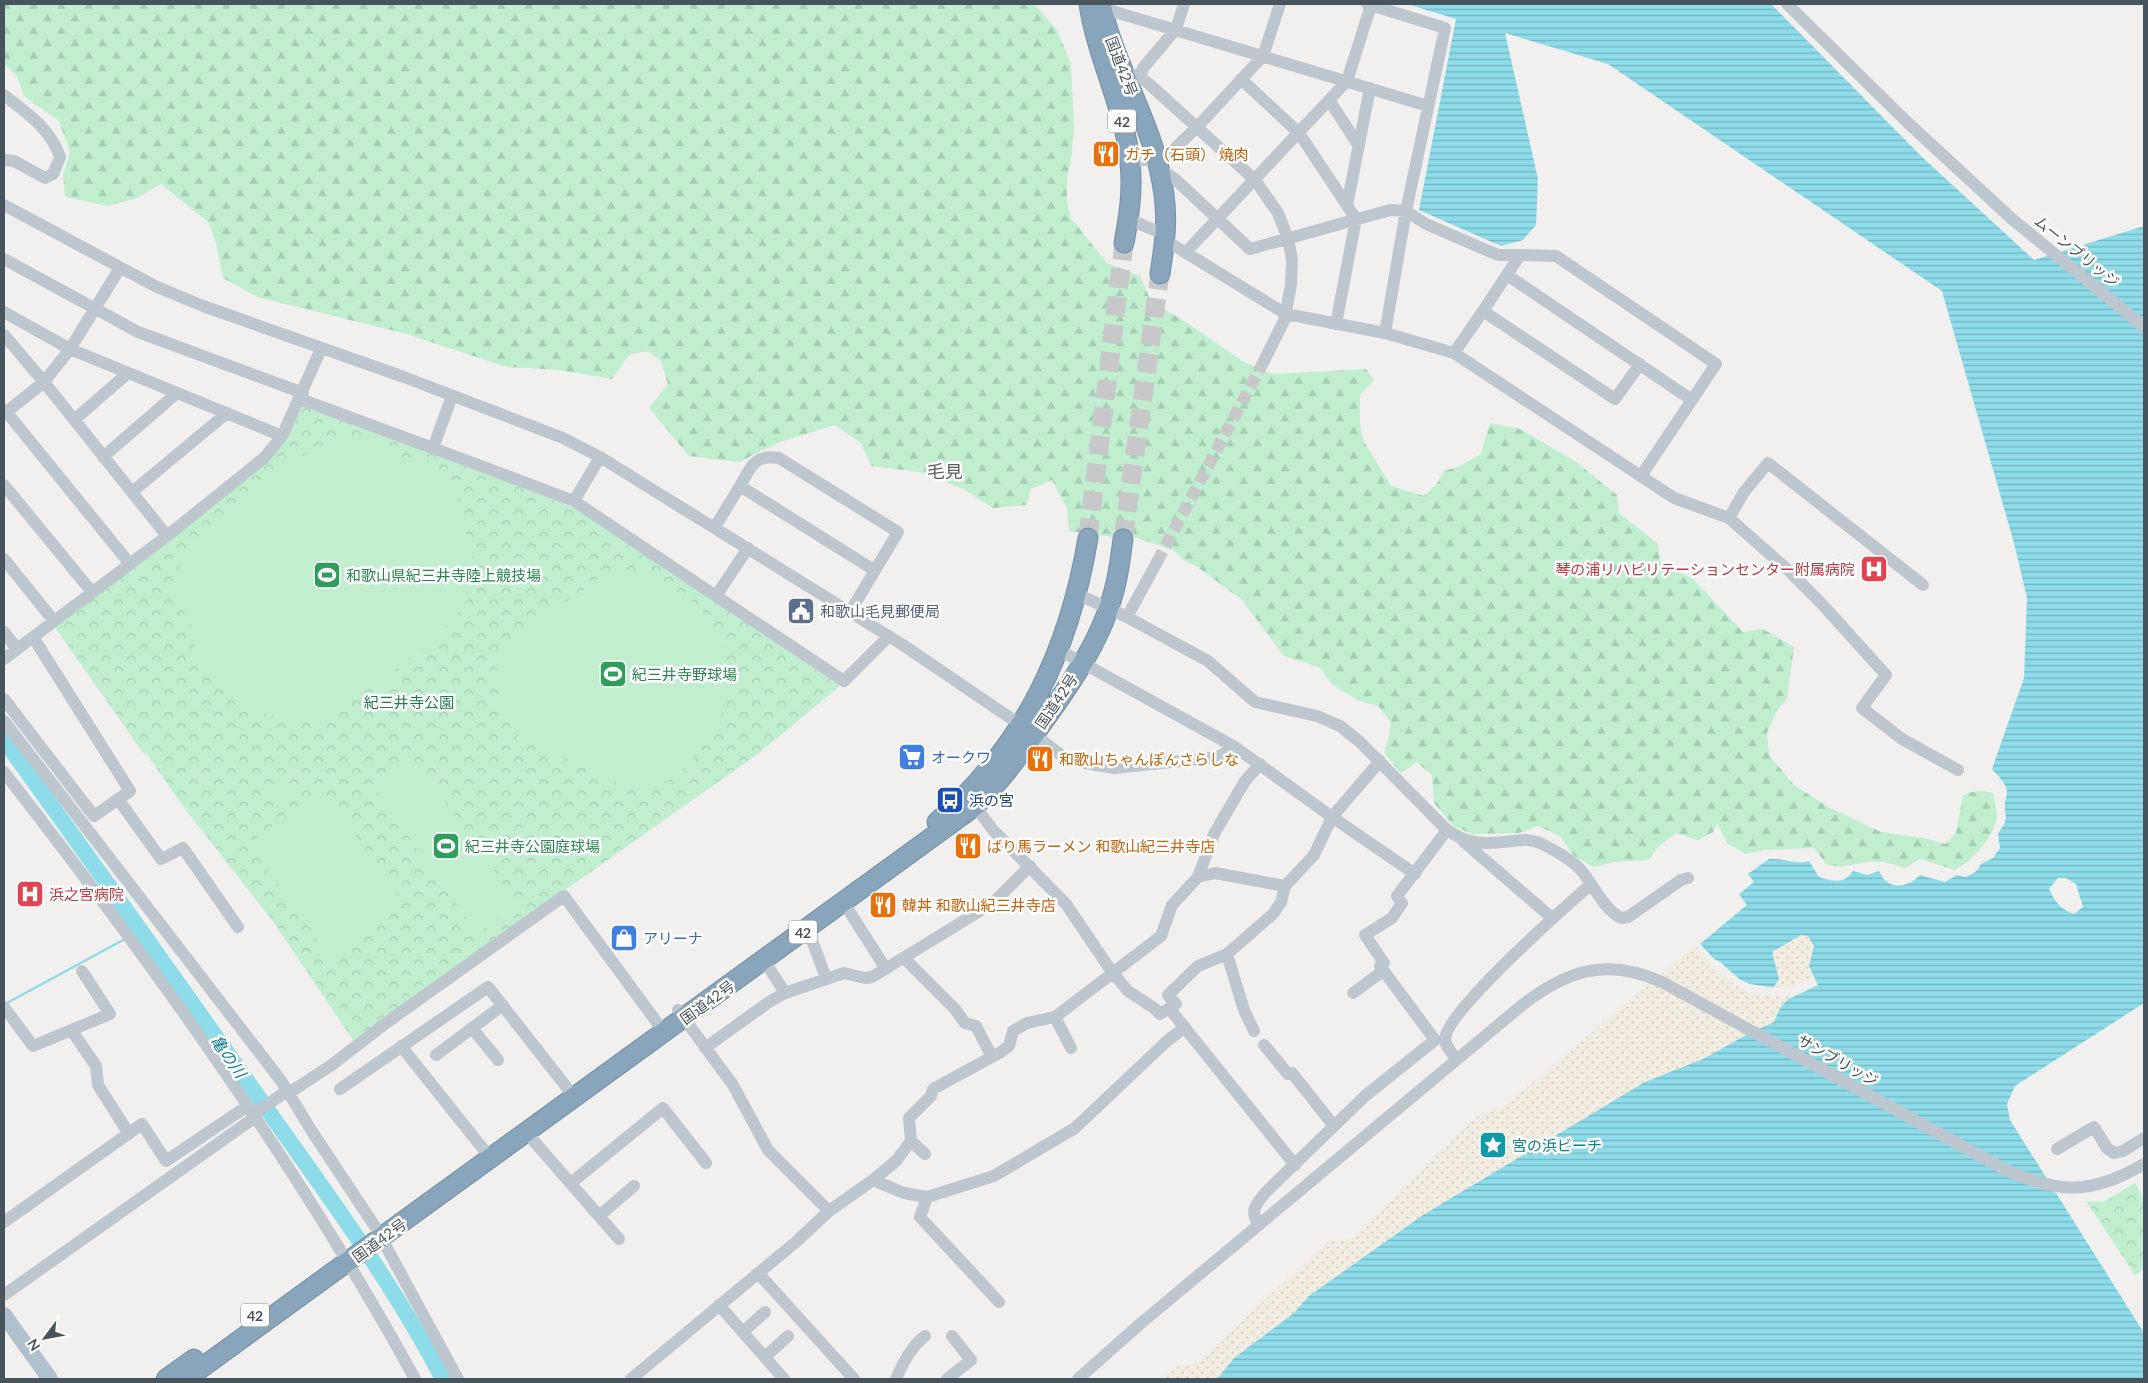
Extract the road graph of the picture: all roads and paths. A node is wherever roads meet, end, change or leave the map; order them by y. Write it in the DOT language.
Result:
graph roads {
  1 [pos="1184,4"];
  2 [pos="1280,4"];
  3 [pos="1369,4"];
  4 [pos="1787,4"];
  5 [pos="1097,5"];
  6 [pos="1176,29"];
  7 [pos="1263,56"];
  8 [pos="1104,65"];
  9 [pos="1132,74"];
  10 [pos="1242,80"];
  11 [pos="1347,81"];
  12 [pos="1370,88"];
  13 [pos="4,95"];
  14 [pos="1330,100"];
  15 [pos="1428,106"];
  16 [pos="1197,127"];
  17 [pos="1299,133"];
  18 [pos="1359,146"];
  19 [pos="4,160"];
  20 [pos="1130,162"];
  21 [pos="1158,166"];
  22 [pos="1255,180"];
  23 [pos="4,204"];
  24 [pos="1347,205"];
  25 [pos="1406,211"];
  26 [pos="1128,219"];
  27 [pos="1218,220"];
  28 [pos="1356,220"];
  29 [pos="1165,238"];
  30 [pos="1288,239"];
  31 [pos="1124,243"];
  32 [pos="1186,252"];
  33 [pos="1520,255"];
  34 [pos="4,259"];
  35 [pos="120,268"];
  36 [pos="1160,274"];
  37 [pos="1507,275"];
  38 [pos="95,310"];
  39 [pos="1483,310"];
  40 [pos="4,312"];
  41 [pos="1285,318"];
  42 [pos="1336,324"];
  43 [pos="2144,327"];
  44 [pos="1385,333"];
  45 [pos="4,335"];
  46 [pos="70,349"];
  47 [pos="322,349"];
  48 [pos="1454,354"];
  49 [pos="1264,362"];
  50 [pos="1640,364"];
  51 [pos="128,372"];
  52 [pos="44,382"];
  53 [pos="177,393"];
  54 [pos="301,396"];
  55 [pos="452,396"];
  56 [pos="1692,400"];
  57 [pos="5,412"];
  58 [pos="228,413"];
  59 [pos="74,420"];
  60 [pos="282,436"];
  61 [pos="433,448"];
  62 [pos="103,456"];
  63 [pos="600,457"];
  64 [pos="1641,476"];
  65 [pos="4,484"];
  66 [pos="740,486"];
  67 [pos="132,492"];
  68 [pos="574,501"];
  69 [pos="1729,518"];
  70 [pos="715,527"];
  71 [pos="166,536"];
  72 [pos="1088,538"];
  73 [pos="1123,539"];
  74 [pos="748,548"];
  75 [pos="4,559"];
  76 [pos="1158,562"];
  77 [pos="130,564"];
  78 [pos="874,570"];
  79 [pos="1923,585"];
  80 [pos="92,592"];
  81 [pos="1077,594"];
  82 [pos="716,596"];
  83 [pos="1109,608"];
  84 [pos="850,612"];
  85 [pos="1127,617"];
  86 [pos="54,621"];
  87 [pos="4,632"];
  88 [pos="889,636"];
  89 [pos="33,637"];
  90 [pos="17,649"];
  91 [pos="1059,650"];
  92 [pos="4,659"];
  93 [pos="1081,663"];
  94 [pos="4,698"];
  95 [pos="4,721"];
  96 [pos="1028,730"];
  97 [pos="1235,747"];
  98 [pos="1380,761"];
  99 [pos="1260,764"];
  100 [pos="1958,770"];
  101 [pos="4,772"];
  102 [pos="118,799"];
  103 [pos="975,806"];
  104 [pos="1332,818"];
  105 [pos="1447,830"];
  106 [pos="1461,840"];
  107 [pos="1030,866"];
  108 [pos="1415,874"];
  109 [pos="1198,877"];
  110 [pos="1688,878"];
  111 [pos="1590,884"];
  112 [pos="1285,886"];
  113 [pos="844,903"];
  114 [pos="1552,918"];
  115 [pos="238,927"];
  116 [pos="813,943"];
  117 [pos="1228,954"];
  118 [pos="904,958"];
  119 [pos="764,960"];
  120 [pos="886,969"];
  121 [pos="1383,970"];
  122 [pos="82,971"];
  123 [pos="1112,972"];
  124 [pos="826,978"];
  125 [pos="785,993"];
  126 [pos="1353,993"];
  127 [pos="503,1005"];
  128 [pos="4,1007"];
  129 [pos="1169,1008"];
  130 [pos="681,1014"];
  131 [pos="1055,1017"];
  132 [pos="1185,1027"];
  133 [pos="472,1028"];
  134 [pos="661,1028"];
  135 [pos="72,1031"];
  136 [pos="1254,1031"];
  137 [pos="1440,1039"];
  138 [pos="1264,1045"];
  139 [pos="401,1046"];
  140 [pos="705,1048"];
  141 [pos="1071,1048"];
  142 [pos="436,1055"];
  143 [pos="992,1057"];
  144 [pos="1456,1059"];
  145 [pos="498,1060"];
  146 [pos="340,1088"];
  147 [pos="568,1089"];
  148 [pos="287,1092"];
  149 [pos="251,1113"];
  150 [pos="1334,1126"];
  151 [pos="526,1132"];
  152 [pos="129,1134"];
  153 [pos="2144,1138"];
  154 [pos="911,1141"];
  155 [pos="2057,1149"];
  156 [pos="484,1150"];
  157 [pos="925,1154"];
  158 [pos="2144,1156"];
  159 [pos="706,1163"];
  160 [pos="1295,1164"];
  161 [pos="2144,1164"];
  162 [pos="873,1180"];
  163 [pos="570,1183"];
  164 [pos="634,1186"];
  165 [pos="2087,1187"];
  166 [pos="928,1197"];
  167 [pos="830,1211"];
  168 [pos="599,1216"];
  169 [pos="4,1222"];
  170 [pos="1259,1225"];
  171 [pos="378,1234"];
  172 [pos="619,1239"];
  173 [pos="346,1257"];
  174 [pos="758,1273"];
  175 [pos="4,1295"];
  176 [pos="999,1302"];
  177 [pos="719,1305"];
  178 [pos="765,1312"];
  179 [pos="4,1314"];
  180 [pos="743,1332"];
  181 [pos="788,1336"];
  182 [pos="925,1336"];
  183 [pos="952,1336"];
  184 [pos="765,1358"];
  185 [pos="50,1379"];
  186 [pos="166,1379"];
  187 [pos="186,1379"];
  188 [pos="415,1379"];
  189 [pos="458,1379"];
  190 [pos="631,1379"];
  191 [pos="784,1379"];
  192 [pos="854,1379"];
  193 [pos="896,1379"];
  194 [pos="948,1379"];
  195 [pos="1078,1379"];
  1 -- 6 [label="street"];
  2 -- 7 [label="street"];
  3 -- 11 [label="street"];
  3 -- 15 [label="street"];
  4 -- 43 [label="street, ムーンブリッジ"];
  5 -- 6 [label="street"];
  5 -- 8 [label="highway, 国道42号 / 42"];
  5 -- 9 [label="highway, 国道42号 / 42"];
  6 -- 7 [label="street"];
  6 -- 9 [label="street"];
  7 -- 10 [label="street"];
  7 -- 11 [label="street"];
  8 -- 9 [label="street"];
  8 -- 20 [label="highway, 国道42号 / 42"];
  9 -- 16 [label="street"];
  9 -- 21 [label="highway, 国道42号 / 42"];
  10 -- 16 [label="street"];
  10 -- 17 [label="street"];
  11 -- 12 [label="street"];
  11 -- 14 [label="street"];
  12 -- 15 [label="street"];
  12 -- 18 [label="street"];
  13 -- 19 [label="street"];
  14 -- 17 [label="street"];
  14 -- 18 [label="street"];
  15 -- 25 [label="street"];
  16 -- 21 [label="street"];
  16 -- 22 [label="street"];
  17 -- 22 [label="street"];
  17 -- 24 [label="street"];
  18 -- 24 [label="street"];
  20 -- 21 [label="street"];
  20 -- 26 [label="highway, 国道42号 / 42"];
  21 -- 27 [label="street"];
  21 -- 29 [label="highway, 国道42号 / 42"];
  22 -- 27 [label="street"];
  22 -- 30 [label="street"];
  23 -- 35 [label="street"];
  24 -- 28 [label="street"];
  25 -- 28 [label="street"];
  25 -- 33 [label="street"];
  25 -- 44 [label="street"];
  26 -- 29 [label="street"];
  26 -- 31 [label="highway, 国道42号 / 42"];
  27 -- 30 [label="street"];
  27 -- 32 [label="street"];
  28 -- 30 [label="street"];
  28 -- 42 [label="street"];
  29 -- 32 [label="street"];
  29 -- 36 [label="highway, 国道42号 / 42"];
  30 -- 41 [label="street"];
  32 -- 41 [label="street"];
  33 -- 37 [label="street"];
  33 -- 56 [label="street"];
  34 -- 38 [label="street"];
  35 -- 38 [label="street"];
  35 -- 47 [label="street"];
  37 -- 39 [label="street"];
  37 -- 50 [label="street"];
  38 -- 46 [label="street"];
  38 -- 54 [label="street"];
  39 -- 48 [label="street"];
  39 -- 50 [label="street"];
  40 -- 46 [label="street"];
  41 -- 42 [label="street"];
  41 -- 49 [label="street"];
  42 -- 44 [label="street"];
  44 -- 48 [label="street"];
  45 -- 52 [label="street"];
  46 -- 51 [label="street"];
  46 -- 52 [label="street"];
  47 -- 54 [label="street"];
  47 -- 55 [label="street"];
  48 -- 64 [label="street"];
  50 -- 56 [label="street"];
  51 -- 53 [label="street"];
  51 -- 59 [label="street"];
  52 -- 57 [label="street"];
  52 -- 59 [label="street"];
  53 -- 58 [label="street"];
  53 -- 62 [label="street"];
  54 -- 60 [label="street"];
  54 -- 61 [label="street"];
  55 -- 61 [label="street"];
  55 -- 63 [label="street"];
  56 -- 64 [label="street"];
  57 -- 77 [label="street"];
  58 -- 60 [label="street"];
  58 -- 67 [label="street"];
  59 -- 62 [label="street"];
  60 -- 71 [label="street"];
  61 -- 68 [label="street"];
  62 -- 67 [label="street"];
  63 -- 68 [label="street"];
  63 -- 70 [label="street"];
  64 -- 69 [label="street"];
  65 -- 80 [label="street"];
  66 -- 70 [label="street"];
  66 -- 78 [label="street"];
  66 -- 78 [label="street"];
  67 -- 71 [label="street"];
  68 -- 82 [label="street"];
  69 -- 79 [label="street"];
  69 -- 100 [label="street"];
  70 -- 74 [label="street"];
  71 -- 77 [label="street"];
  72 -- 81 [label="highway, 国道42号 / 42"];
  73 -- 83 [label="highway, 国道42号 / 42"];
  74 -- 82 [label="street"];
  74 -- 84 [label="street"];
  75 -- 86 [label="street"];
  76 -- 85 [label="street"];
  77 -- 80 [label="street"];
  78 -- 84 [label="street"];
  80 -- 86 [label="street"];
  81 -- 83 [label="street"];
  81 -- 91 [label="highway, 国道42号 / 42"];
  82 -- 88 [label="street"];
  83 -- 85 [label="street"];
  83 -- 93 [label="highway, 国道42号 / 42"];
  84 -- 88 [label="street"];
  85 -- 98 [label="street"];
  86 -- 89 [label="street"];
  87 -- 90 [label="street"];
  88 -- 96 [label="street"];
  89 -- 90 [label="street"];
  89 -- 102 [label="street"];
  90 -- 92 [label="street"];
  91 -- 93 [label="street"];
  91 -- 96 [label="highway, 国道42号 / 42"];
  93 -- 96 [label="highway, 国道42号 / 42"];
  93 -- 97 [label="street"];
  94 -- 102 [label="street"];
  95 -- 148 [label="street"];
  96 -- 97 [label="street"];
  96 -- 103 [label="highway, 国道42号 / 42"];
  96 -- 130 [label="highway, 国道42号 / 42"];
  97 -- 99 [label="street"];
  98 -- 104 [label="street"];
  98 -- 105 [label="street"];
  99 -- 104 [label="street"];
  99 -- 109 [label="street"];
  101 -- 149 [label="street"];
  102 -- 115 [label="street"];
  103 -- 107 [label="street"];
  103 -- 113 [label="highway, 国道42号 / 42"];
  104 -- 108 [label="street"];
  104 -- 112 [label="street"];
  105 -- 106 [label="street"];
  105 -- 108 [label="street"];
  106 -- 111 [label="street"];
  106 -- 114 [label="street"];
  107 -- 118 [label="street"];
  107 -- 123 [label="street"];
  108 -- 121 [label="street"];
  109 -- 112 [label="street"];
  109 -- 123 [label="street"];
  110 -- 111 [label="street"];
  111 -- 114 [label="street"];
  112 -- 117 [label="street"];
  113 -- 119 [label="highway, 国道42号 / 42"];
  113 -- 120 [label="street"];
  114 -- 137 [label="street"];
  116 -- 124 [label="street"];
  117 -- 129 [label="street"];
  117 -- 136 [label="street"];
  118 -- 120 [label="street"];
  118 -- 143 [label="street"];
  119 -- 125 [label="street"];
  119 -- 130 [label="highway, 国道42号 / 42"];
  120 -- 124 [label="street"];
  121 -- 126 [label="street"];
  121 -- 137 [label="street"];
  122 -- 135 [label="street"];
  123 -- 129 [label="street"];
  123 -- 131 [label="street"];
  124 -- 125 [label="street"];
  125 -- 140 [label="street"];
  127 -- 133 [label="street"];
  127 -- 139 [label="street"];
  127 -- 147 [label="street"];
  128 -- 135 [label="street"];
  129 -- 132 [label="street"];
  130 -- 134 [label="highway, 国道42号 / 42"];
  130 -- 140 [label="street"];
  131 -- 141 [label="street"];
  131 -- 143 [label="street"];
  132 -- 160 [label="street"];
  132 -- 166 [label="street"];
  133 -- 142 [label="street"];
  133 -- 145 [label="street"];
  134 -- 147 [label="highway, 国道42号 / 42"];
  134 -- 148 [label="street"];
  134 -- 151 [label="highway, 国道42号 / 42"];
  135 -- 152 [label="street"];
  137 -- 144 [label="street"];
  137 -- 150 [label="street"];
  138 -- 150 [label="street"];
  139 -- 146 [label="street"];
  139 -- 156 [label="street"];
  140 -- 167 [label="street"];
  143 -- 154 [label="street"];
  144 -- 165 [label="street, サンブリッジ"];
  144 -- 170 [label="street, サンブリッジ"];
  147 -- 156 [label="highway, 国道42号 / 42"];
  148 -- 149 [label="street"];
  148 -- 171 [label="street"];
  149 -- 152 [label="street"];
  149 -- 173 [label="street"];
  149 -- 175 [label="street"];
  150 -- 160 [label="street"];
  151 -- 163 [label="street"];
  151 -- 171 [label="highway, 国道42号 / 42"];
  152 -- 169 [label="street"];
  153 -- 155 [label="street"];
  154 -- 157 [label="street"];
  154 -- 162 [label="street"];
  156 -- 171 [label="highway, 国道42号 / 42"];
  158 -- 165 [label="street"];
  159 -- 163 [label="street"];
  160 -- 170 [label="street"];
  161 -- 165 [label="street"];
  162 -- 166 [label="street"];
  162 -- 167 [label="street"];
  163 -- 168 [label="street"];
  164 -- 168 [label="street"];
  166 -- 176 [label="street"];
  167 -- 174 [label="street"];
  168 -- 172 [label="street"];
  170 -- 195 [label="street, サンブリッジ"];
  171 -- 173 [label="highway, 国道42号 / 42"];
  171 -- 189 [label="street"];
  173 -- 186 [label="highway, 国道42号 / 42"];
  173 -- 187 [label="highway, 国道42号 / 42"];
  173 -- 188 [label="street"];
  174 -- 177 [label="street"];
  174 -- 192 [label="street"];
  177 -- 180 [label="street"];
  177 -- 190 [label="street"];
  178 -- 180 [label="street"];
  179 -- 185 [label="main road"];
  180 -- 184 [label="street"];
  181 -- 184 [label="street"];
  182 -- 193 [label="street"];
  183 -- 194 [label="street"];
  184 -- 191 [label="street"];
}
